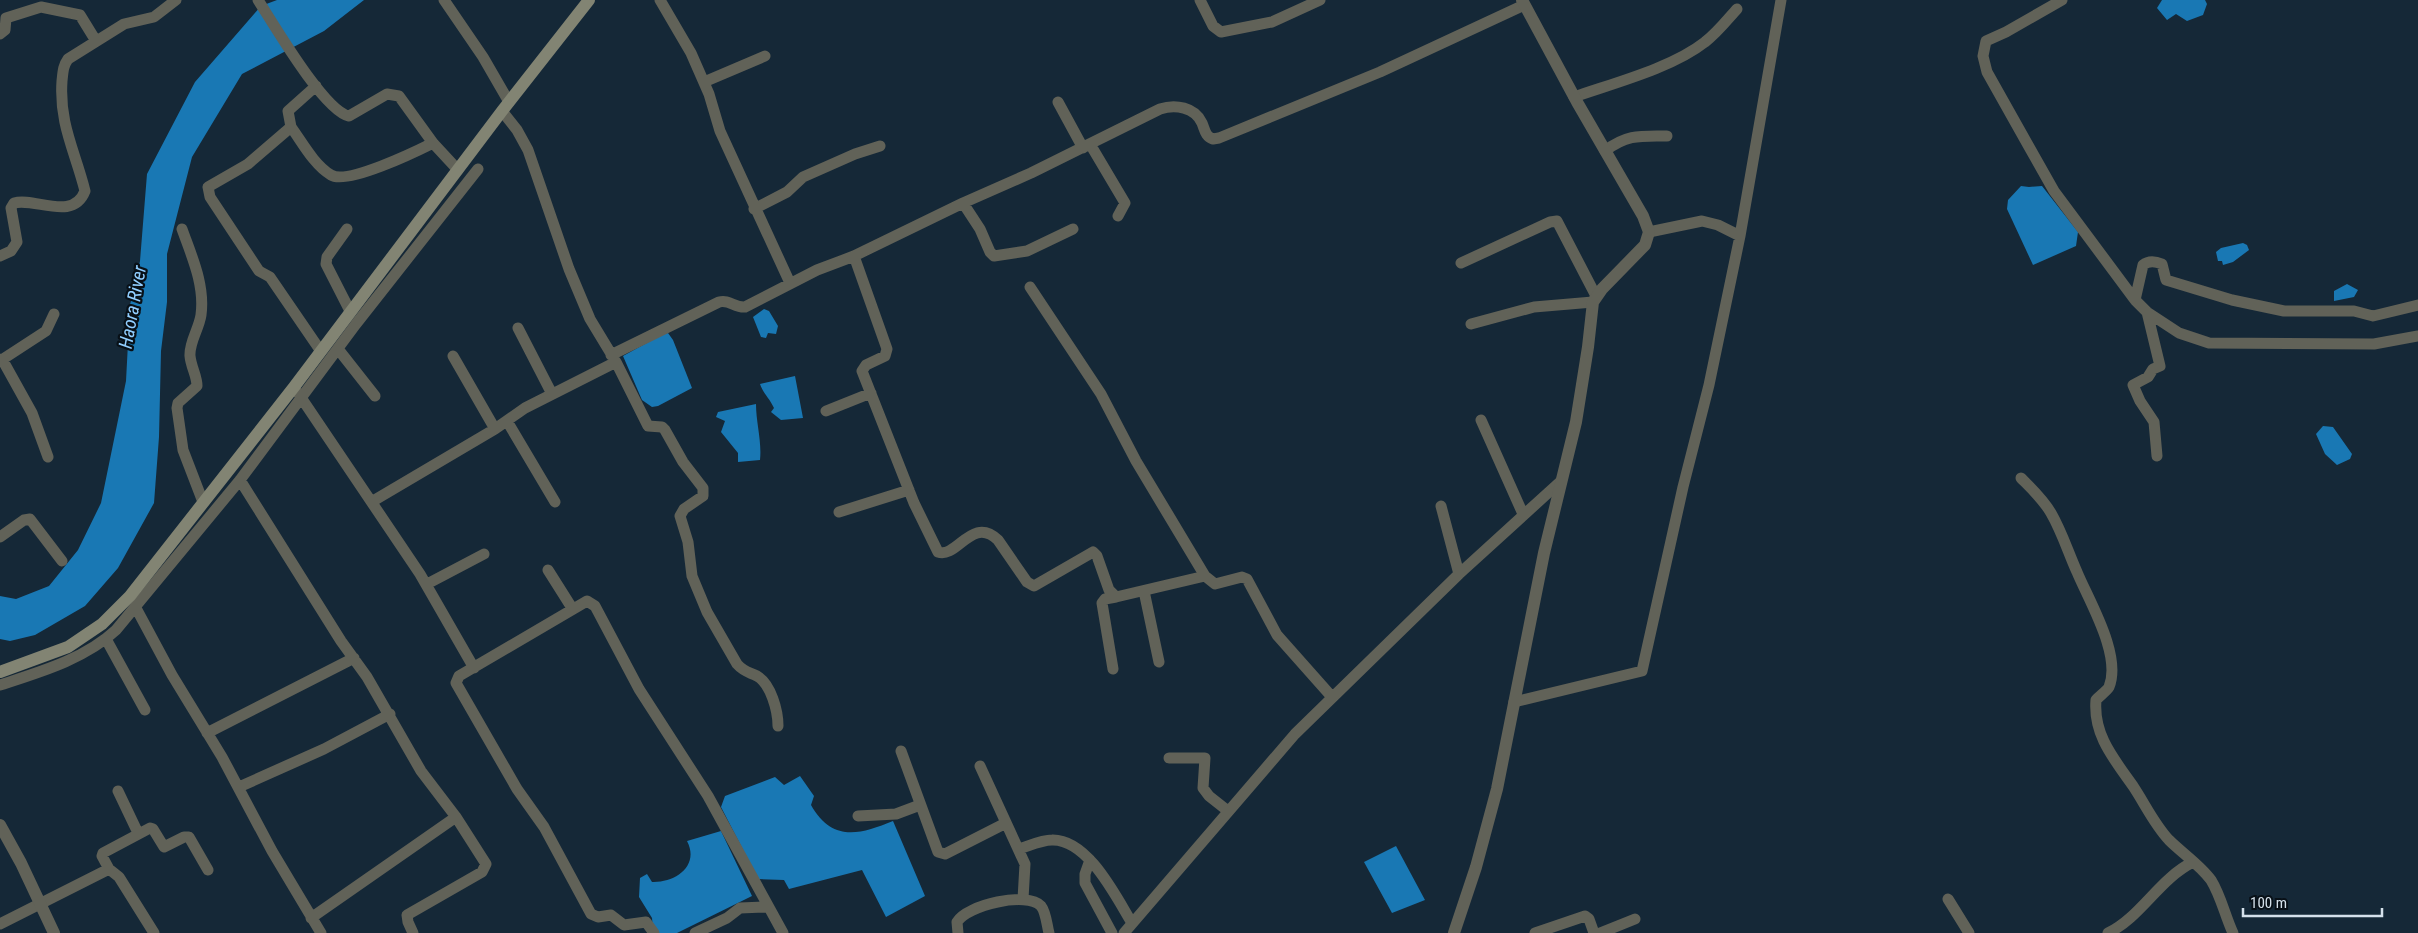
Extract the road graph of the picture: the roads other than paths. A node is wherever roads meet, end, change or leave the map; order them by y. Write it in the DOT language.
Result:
graph roads {
  1 [pos="176,0"];
  2 [pos="444,0"];
  3 [pos="589,0"];
  4 [pos="660,0"];
  5 [pos="1200,0"];
  6 [pos="1320,0"];
  7 [pos="1781,0"];
  8 [pos="2062,0"];
  9 [pos="259,1"];
  10 [pos="1523,2"];
  11 [pos="41,4"];
  12 [pos="1737,9"];
  13 [pos="0,34"];
  14 [pos="96,41"];
  15 [pos="765,56"];
  16 [pos="704,82"];
  17 [pos="316,86"];
  18 [pos="1574,97"];
  19 [pos="1058,102"];
  20 [pos="506,106"];
  21 [pos="291,127"];
  22 [pos="1667,136"];
  23 [pos="433,143"];
  24 [pos="880,146"];
  25 [pos="1087,146"];
  26 [pos="1605,151"];
  27 [pos="478,169"];
  28 [pos="458,170"];
  29 [pos="963,202"];
  30 [pos="754,208"];
  31 [pos="1118,216"];
  32 [pos="182,229"];
  33 [pos="347,229"];
  34 [pos="1073,230"];
  35 [pos="1649,232"];
  36 [pos="1740,236"];
  37 [pos="0,256"];
  38 [pos="854,256"];
  39 [pos="1461,263"];
  40 [pos="790,283"];
  41 [pos="1030,287"];
  42 [pos="1594,299"];
  43 [pos="2135,300"];
  44 [pos="2418,305"];
  45 [pos="350,311"];
  46 [pos="2146,312"];
  47 [pos="54,314"];
  48 [pos="1471,324"];
  49 [pos="518,328"];
  50 [pos="2418,336"];
  51 [pos="320,350"];
  52 [pos="338,350"];
  53 [pos="452,356"];
  54 [pos="614,358"];
  55 [pos="1,360"];
  56 [pos="294,387"];
  57 [pos="871,393"];
  58 [pos="552,394"];
  59 [pos="376,396"];
  60 [pos="302,398"];
  61 [pos="826,411"];
  62 [pos="507,420"];
  63 [pos="1481,420"];
  64 [pos="495,429"];
  65 [pos="2157,456"];
  66 [pos="48,457"];
  67 [pos="2022,478"];
  68 [pos="240,480"];
  69 [pos="1560,482"];
  70 [pos="909,490"];
  71 [pos="373,501"];
  72 [pos="203,502"];
  73 [pos="555,502"];
  74 [pos="1441,506"];
  75 [pos="839,512"];
  76 [pos="1523,514"];
  77 [pos="0,537"];
  78 [pos="484,554"];
  79 [pos="62,562"];
  80 [pos="548,570"];
  81 [pos="1459,574"];
  82 [pos="1205,576"];
  83 [pos="426,584"];
  84 [pos="1144,591"];
  85 [pos="1116,596"];
  86 [pos="136,608"];
  87 [pos="572,608"];
  88 [pos="106,639"];
  89 [pos="354,658"];
  90 [pos="1159,662"];
  91 [pos="474,668"];
  92 [pos="1112,669"];
  93 [pos="0,672"];
  94 [pos="0,685"];
  95 [pos="1332,697"];
  96 [pos="1514,702"];
  97 [pos="145,710"];
  98 [pos="390,714"];
  99 [pos="778,726"];
  100 [pos="207,733"];
  101 [pos="901,751"];
  102 [pos="1169,758"];
  103 [pos="980,766"];
  104 [pos="239,787"];
  105 [pos="118,791"];
  106 [pos="920,806"];
  107 [pos="1228,811"];
  108 [pos="858,816"];
  109 [pos="456,817"];
  110 [pos="1006,822"];
  111 [pos="0,825"];
  112 [pos="138,833"];
  113 [pos="1019,849"];
  114 [pos="1090,860"];
  115 [pos="2193,862"];
  116 [pos="109,869"];
  117 [pos="208,870"];
  118 [pos="1023,899"];
  119 [pos="1948,899"];
  120 [pos="40,904"];
  121 [pos="767,907"];
  122 [pos="311,918"];
  123 [pos="1635,919"];
  124 [pos="1132,923"];
  125 [pos="0,924"];
  126 [pos="1540,932"];
  127 [pos="54,933"];
  128 [pos="154,933"];
  129 [pos="320,933"];
  130 [pos="412,933"];
  131 [pos="654,933"];
  132 [pos="695,933"];
  133 [pos="783,933"];
  134 [pos="958,933"];
  135 [pos="1049,933"];
  136 [pos="1112,933"];
  137 [pos="1124,933"];
  138 [pos="1454,933"];
  139 [pos="1594,933"];
  140 [pos="1600,933"];
  141 [pos="1969,933"];
  142 [pos="2108,933"];
  143 [pos="2233,933"];
  1 -- 14 [label="street"];
  2 -- 20 [label="street"];
  3 -- 20 [label="main road"];
  4 -- 16 [label="street"];
  5 -- 6 [label="street"];
  7 -- 36 [label="street"];
  8 -- 43 [label="street"];
  9 -- 17 [label="street"];
  10 -- 18 [label="street"];
  10 -- 25 [label="street"];
  11 -- 13 [label="street"];
  11 -- 14 [label="street"];
  12 -- 18 [label="street"];
  14 -- 37 [label="street"];
  15 -- 16 [label="street"];
  16 -- 30 [label="street"];
  17 -- 21 [label="street"];
  17 -- 23 [label="street"];
  18 -- 26 [label="street"];
  19 -- 25 [label="street"];
  20 -- 28 [label="main road"];
  20 -- 54 [label="street"];
  21 -- 23 [label="street"];
  21 -- 51 [label="street"];
  22 -- 26 [label="street"];
  23 -- 28 [label="street"];
  24 -- 30 [label="street"];
  25 -- 29 [label="street"];
  25 -- 31 [label="street"];
  26 -- 35 [label="street"];
  27 -- 52 [label="street"];
  28 -- 45 [label="main road"];
  29 -- 34 [label="street"];
  29 -- 38 [label="street"];
  30 -- 40 [label="street"];
  32 -- 72 [label="street"];
  33 -- 45 [label="street"];
  35 -- 36 [label="street"];
  35 -- 42 [label="street"];
  36 -- 96 [label="street"];
  38 -- 40 [label="street"];
  38 -- 57 [label="street"];
  39 -- 42 [label="street"];
  40 -- 54 [label="street"];
  41 -- 82 [label="street"];
  42 -- 48 [label="street"];
  42 -- 69 [label="street"];
  43 -- 44 [label="street"];
  43 -- 46 [label="street"];
  45 -- 51 [label="main road"];
  46 -- 50 [label="street"];
  46 -- 65 [label="street"];
  47 -- 55 [label="street"];
  49 -- 58 [label="street"];
  51 -- 56 [label="main road"];
  52 -- 59 [label="street"];
  52 -- 60 [label="street"];
  53 -- 64 [label="street"];
  54 -- 58 [label="street"];
  54 -- 99 [label="street"];
  55 -- 66 [label="street"];
  56 -- 60 [label="street"];
  56 -- 72 [label="main road"];
  57 -- 61 [label="street"];
  57 -- 70 [label="street"];
  58 -- 62 [label="street"];
  60 -- 68 [label="street"];
  60 -- 71 [label="street"];
  62 -- 64 [label="street"];
  62 -- 73 [label="street"];
  63 -- 76 [label="street"];
  64 -- 71 [label="street"];
  67 -- 115 [label="street"];
  68 -- 86 [label="street"];
  68 -- 89 [label="street"];
  69 -- 76 [label="street"];
  69 -- 96 [label="street"];
  70 -- 75 [label="street"];
  70 -- 85 [label="street"];
  71 -- 83 [label="street"];
  72 -- 93 [label="main road"];
  74 -- 81 [label="street"];
  76 -- 81 [label="street"];
  77 -- 79 [label="street"];
  78 -- 83 [label="street"];
  80 -- 87 [label="street"];
  81 -- 95 [label="street"];
  82 -- 84 [label="street"];
  82 -- 95 [label="street"];
  83 -- 91 [label="street"];
  84 -- 85 [label="street"];
  84 -- 90 [label="street"];
  85 -- 92 [label="street"];
  86 -- 88 [label="street"];
  86 -- 100 [label="street"];
  87 -- 91 [label="street"];
  87 -- 121 [label="street"];
  88 -- 94 [label="street"];
  88 -- 97 [label="street"];
  89 -- 98 [label="street"];
  89 -- 100 [label="street"];
  91 -- 131 [label="street"];
  95 -- 107 [label="street"];
  96 -- 138 [label="street"];
  98 -- 104 [label="street"];
  98 -- 109 [label="street"];
  100 -- 104 [label="street"];
  101 -- 106 [label="street"];
  102 -- 107 [label="street"];
  103 -- 110 [label="street"];
  104 -- 122 [label="street"];
  105 -- 112 [label="street"];
  106 -- 108 [label="street"];
  106 -- 110 [label="street"];
  107 -- 124 [label="street"];
  109 -- 122 [label="street"];
  109 -- 130 [label="street"];
  110 -- 113 [label="street"];
  111 -- 120 [label="street"];
  112 -- 116 [label="street"];
  112 -- 117 [label="street"];
  113 -- 114 [label="street"];
  113 -- 118 [label="street"];
  114 -- 124 [label="street"];
  114 -- 136 [label="street"];
  115 -- 142 [label="street"];
  115 -- 143 [label="street"];
  116 -- 120 [label="street"];
  116 -- 128 [label="street"];
  118 -- 134 [label="street"];
  118 -- 135 [label="street"];
  119 -- 141 [label="street"];
  120 -- 125 [label="street"];
  120 -- 127 [label="street"];
  121 -- 132 [label="street"];
  121 -- 133 [label="street"];
  122 -- 129 [label="street"];
  123 -- 140 [label="street"];
  124 -- 137 [label="street"];
  126 -- 139 [label="street"];
}
